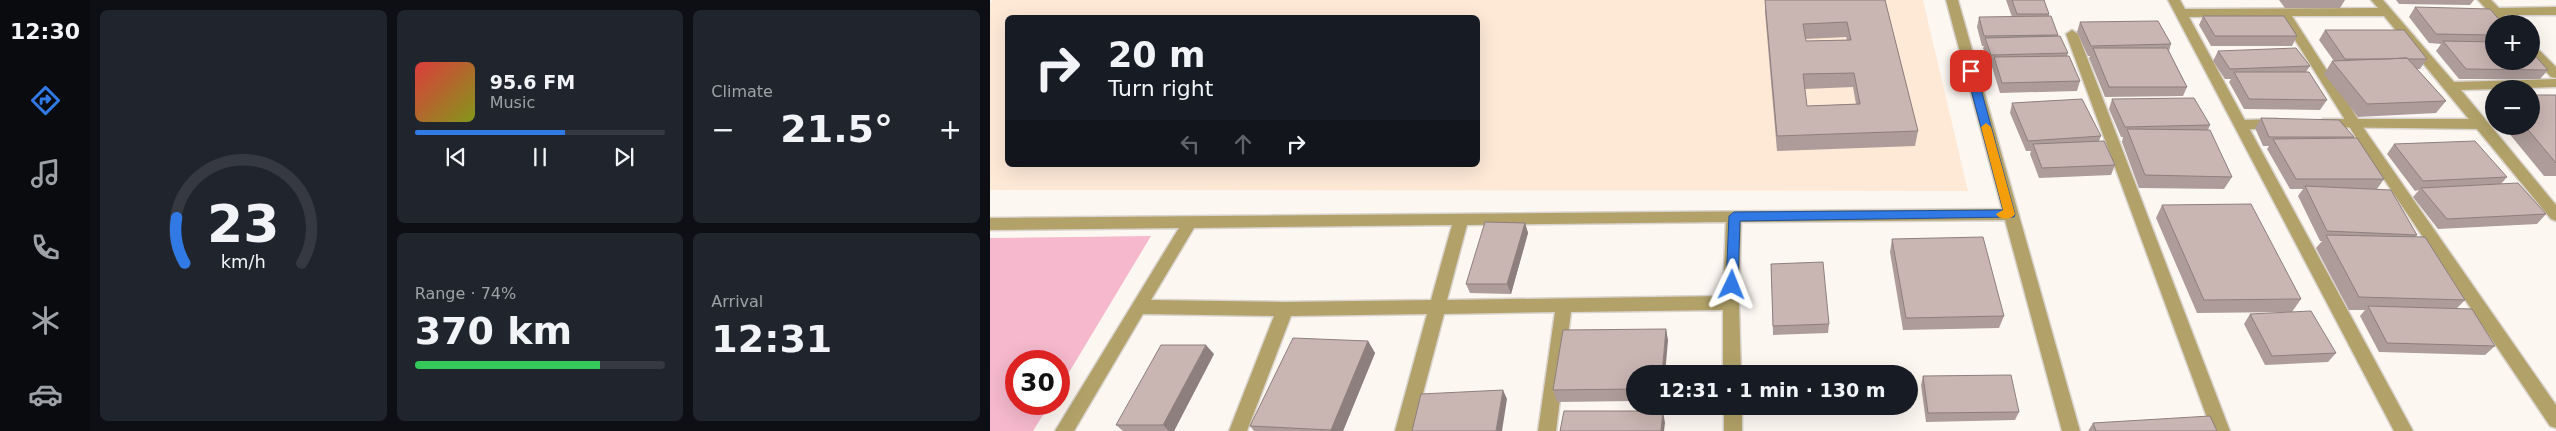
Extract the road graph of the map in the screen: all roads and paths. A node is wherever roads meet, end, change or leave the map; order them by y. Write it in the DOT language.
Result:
graph roads {
  1 [pos="1952,0"];
  2 [pos="2377,0"];
  3 [pos="2484,0"];
  4 [pos="2178,6"];
  5 [pos="2556,11"];
  6 [pos="2283,12"];
  7 [pos="2386,12"];
  8 [pos="2496,12"];
  9 [pos="2499,15"];
  10 [pos="2072,34"];
  11 [pos="2540,58"];
  12 [pos="2556,74"];
  13 [pos="2556,83"];
  14 [pos="2451,86"];
  15 [pos="2288,124"];
  16 [pos="2307,124"];
  17 [pos="2354,124"];
  18 [pos="2481,124"];
  19 [pos="2241,125"];
  20 [pos="2010,214"];
  21 [pos="2556,215"];
  22 [pos="1734,216"];
  23 [pos="1462,218"];
  24 [pos="1190,222"];
  25 [pos="990,224"];
  26 [pos="1732,302"];
  27 [pos="1564,304"];
  28 [pos="1438,306"];
  29 [pos="1140,307"];
  30 [pos="1284,309"];
  31 [pos="1732,365"];
  32 [pos="1733,415"];
  33 [pos="2556,420"];
  34 [pos="1064,431"];
  35 [pos="1238,431"];
  36 [pos="1404,431"];
  37 [pos="1547,431"];
  38 [pos="1733,431"];
  39 [pos="2071,431"];
  40 [pos="2220,431"];
  41 [pos="2404,431"];
  1 -- 20 [label="street"];
  2 -- 7 [label="street"];
  3 -- 8 [label="street"];
  4 -- 6 [label="street"];
  4 -- 19 [label="street"];
  5 -- 8 [label="street"];
  6 -- 7 [label="street"];
  6 -- 17 [label="street"];
  7 -- 14 [label="street"];
  8 -- 9 [label="street"];
  10 -- 40 [label="street"];
  11 -- 12 [label="street"];
  13 -- 14 [label="street"];
  14 -- 18 [label="street"];
  15 -- 19 [label="street"];
  16 -- 17 [label="street"];
  17 -- 18 [label="street"];
  17 -- 33 [label="street"];
  18 -- 21 [label="street"];
  19 -- 41 [label="street"];
  20 -- 22 [label="street"];
  20 -- 39 [label="street"];
  22 -- 23 [label="street"];
  22 -- 26 [label="street"];
  23 -- 24 [label="street"];
  23 -- 28 [label="street"];
  24 -- 25 [label="street"];
  24 -- 29 [label="street"];
  26 -- 27 [label="street"];
  26 -- 31 [label="street"];
  27 -- 28 [label="street"];
  27 -- 37 [label="street"];
  28 -- 30 [label="street"];
  28 -- 36 [label="street"];
  29 -- 30 [label="street"];
  29 -- 34 [label="street"];
  30 -- 35 [label="street"];
  32 -- 38 [label="street"];
}
